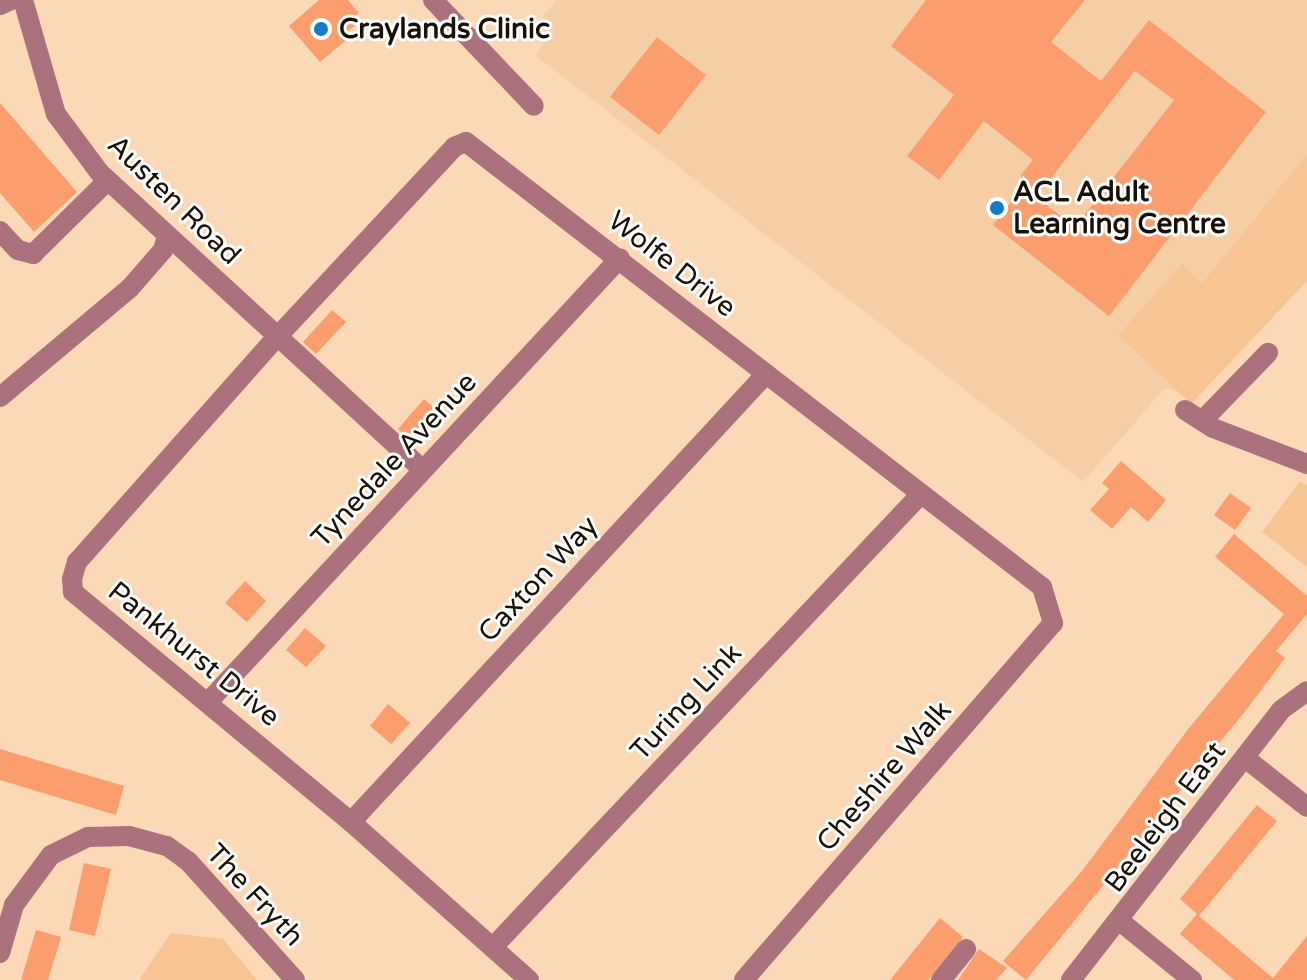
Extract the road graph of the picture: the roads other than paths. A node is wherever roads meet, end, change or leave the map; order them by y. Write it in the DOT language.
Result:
graph roads {
  1 [pos="11,0"];
  2 [pos="23,0"];
  3 [pos="433,0"];
  4 [pos="0,5"];
  5 [pos="534,106"];
  6 [pos="108,180"];
  7 [pos="0,231"];
  8 [pos="167,236"];
  9 [pos="620,258"];
  10 [pos="278,336"];
  11 [pos="1268,353"];
  12 [pos="766,374"];
  13 [pos="0,397"];
  14 [pos="1307,464"];
  15 [pos="423,470"];
  16 [pos="920,495"];
  17 [pos="1045,606"];
  18 [pos="1307,691"];
  19 [pos="209,701"];
  20 [pos="1245,758"];
  21 [pos="1307,807"];
  22 [pos="351,822"];
  23 [pos="7,903"];
  24 [pos="1121,922"];
  25 [pos="493,947"];
  26 [pos="966,949"];
  27 [pos="0,953"];
  28 [pos="295,980"];
  29 [pos="529,980"];
  30 [pos="744,980"];
  31 [pos="941,980"];
  32 [pos="1071,980"];
  33 [pos="1192,980"];
  1 -- 4 [label="street"];
  2 -- 6 [label="street, Austen Road"];
  3 -- 5 [label="street"];
  6 -- 7 [label="street"];
  6 -- 8 [label="street, Austen Road"];
  8 -- 10 [label="street, Austen Road"];
  8 -- 13 [label="street"];
  9 -- 10 [label="street, Wolfe Drive"];
  9 -- 12 [label="street, Wolfe Drive"];
  9 -- 15 [label="street, Tynedale Avenue"];
  10 -- 15 [label="street, Austen Road"];
  10 -- 19 [label="street, Pankhurst Drive"];
  11 -- 14 [label="street"];
  12 -- 16 [label="street, Wolfe Drive"];
  12 -- 22 [label="street, Caxton Way"];
  15 -- 19 [label="street, Tynedale Avenue"];
  16 -- 17 [label="street, Wolfe Drive"];
  16 -- 25 [label="street, Turing Link"];
  17 -- 30 [label="street, Cheshire Walk"];
  18 -- 20 [label="street, Beeleigh East"];
  19 -- 22 [label="street, Pankhurst Drive"];
  20 -- 21 [label="street"];
  20 -- 24 [label="street, Beeleigh East"];
  22 -- 25 [label="street, Pankhurst Drive"];
  23 -- 27 [label="street, The Fryth"];
  23 -- 28 [label="street, The Fryth"];
  24 -- 32 [label="street, Beeleigh East"];
  24 -- 33 [label="street"];
  25 -- 29 [label="street, Pankhurst Drive"];
  26 -- 31 [label="street"];
}
